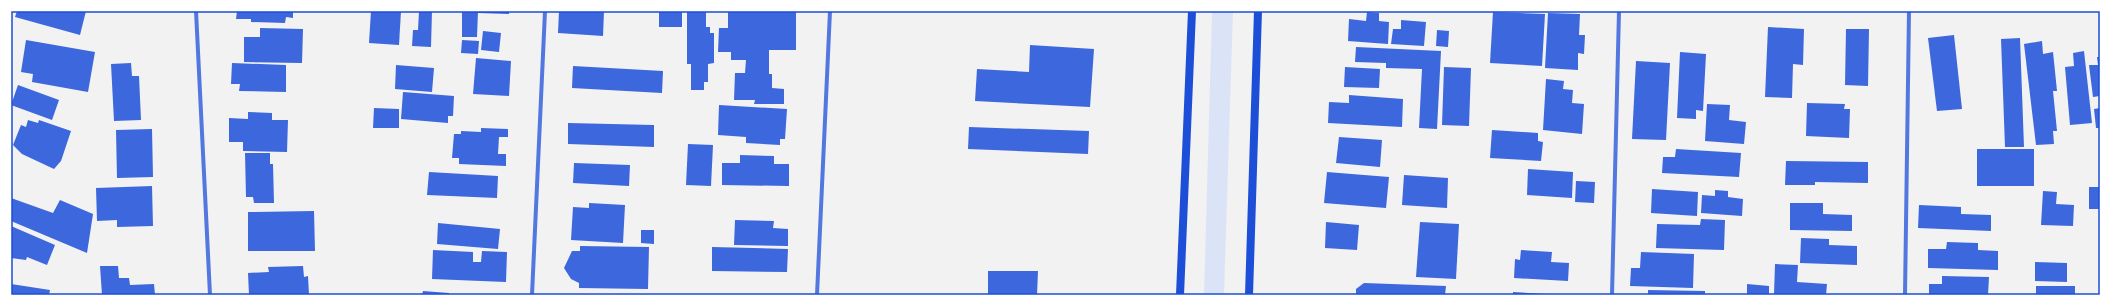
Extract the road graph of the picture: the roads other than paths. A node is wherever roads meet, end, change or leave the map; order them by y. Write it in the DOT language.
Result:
graph roads {
  1 [pos="196,11"];
  2 [pos="545,11"];
  3 [pos="830,11"];
  4 [pos="1192,11"];
  5 [pos="1258,11"];
  6 [pos="1619,11"];
  7 [pos="1909,11"];
  8 [pos="210,295"];
  9 [pos="532,295"];
  10 [pos="816,295"];
  11 [pos="1180,295"];
  12 [pos="1249,295"];
  13 [pos="1612,295"];
  14 [pos="1905,295"];
  1 -- 8 [label="street"];
  2 -- 9 [label="street"];
  3 -- 10 [label="street"];
  4 -- 11 [label="main road"];
  5 -- 12 [label="main road"];
  6 -- 13 [label="street"];
  7 -- 14 [label="street"];
}
